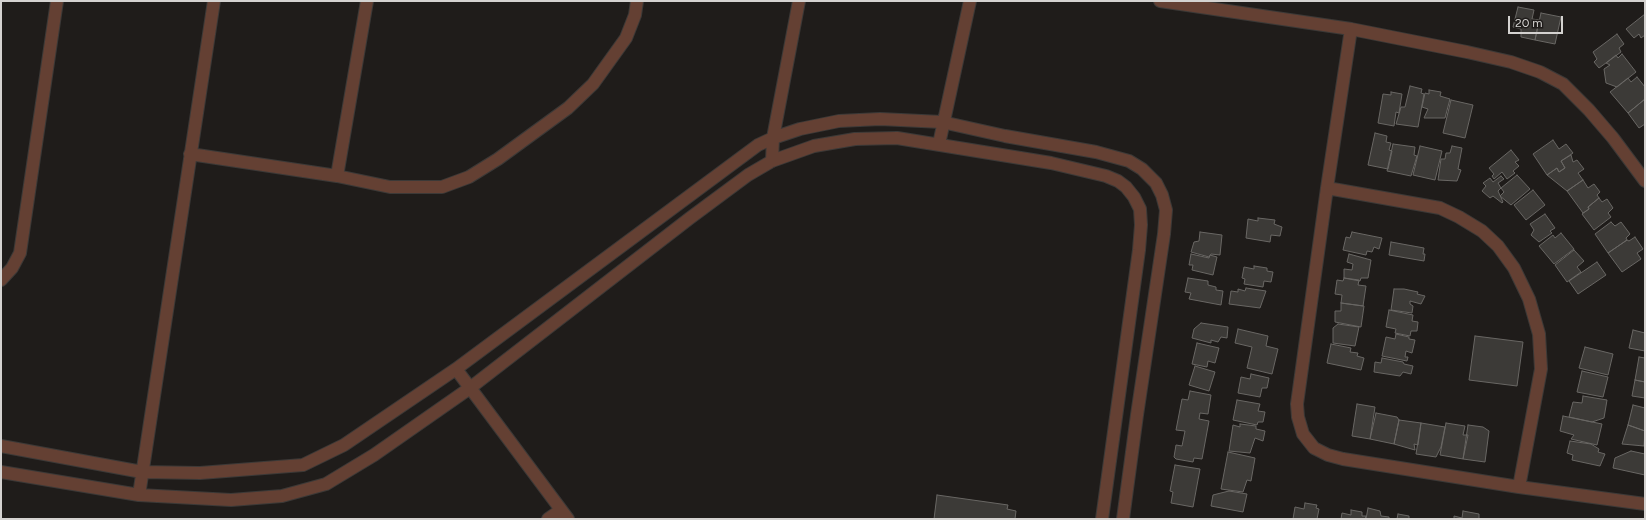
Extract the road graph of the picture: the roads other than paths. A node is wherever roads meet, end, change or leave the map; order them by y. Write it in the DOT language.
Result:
graph roads {
  1 [pos="57,1"];
  2 [pos="214,1"];
  3 [pos="367,1"];
  4 [pos="637,1"];
  5 [pos="799,1"];
  6 [pos="970,1"];
  7 [pos="1160,1"];
  8 [pos="1351,29"];
  9 [pos="942,122"];
  10 [pos="773,138"];
  11 [pos="939,144"];
  12 [pos="190,154"];
  13 [pos="772,161"];
  14 [pos="337,176"];
  15 [pos="1645,181"];
  16 [pos="1327,188"];
  17 [pos="1,280"];
  18 [pos="456,370"];
  19 [pos="470,388"];
  20 [pos="1,446"];
  21 [pos="1,472"];
  22 [pos="142,472"];
  23 [pos="1519,487"];
  24 [pos="139,495"];
  25 [pos="1645,504"];
  26 [pos="564,514"];
  27 [pos="548,519"];
  28 [pos="1102,519"];
  29 [pos="1123,519"];
  1 -- 17 [label="street"];
  2 -- 12 [label="street"];
  3 -- 14 [label="street"];
  4 -- 14 [label="street"];
  5 -- 10 [label="street"];
  6 -- 9 [label="street"];
  7 -- 8 [label="street"];
  8 -- 15 [label="street"];
  8 -- 16 [label="street"];
  9 -- 10 [label="street"];
  9 -- 11 [label="street"];
  9 -- 29 [label="street"];
  10 -- 13 [label="street"];
  10 -- 18 [label="street"];
  11 -- 13 [label="street"];
  11 -- 28 [label="street"];
  12 -- 14 [label="street"];
  12 -- 22 [label="street"];
  13 -- 19 [label="street"];
  16 -- 23 [label="street"];
  16 -- 23 [label="street"];
  18 -- 19 [label="street"];
  18 -- 22 [label="street"];
  19 -- 24 [label="street"];
  19 -- 26 [label="street"];
  20 -- 22 [label="street"];
  21 -- 24 [label="street"];
  22 -- 24 [label="street"];
  23 -- 25 [label="street"];
  26 -- 27 [label="street"];
}
